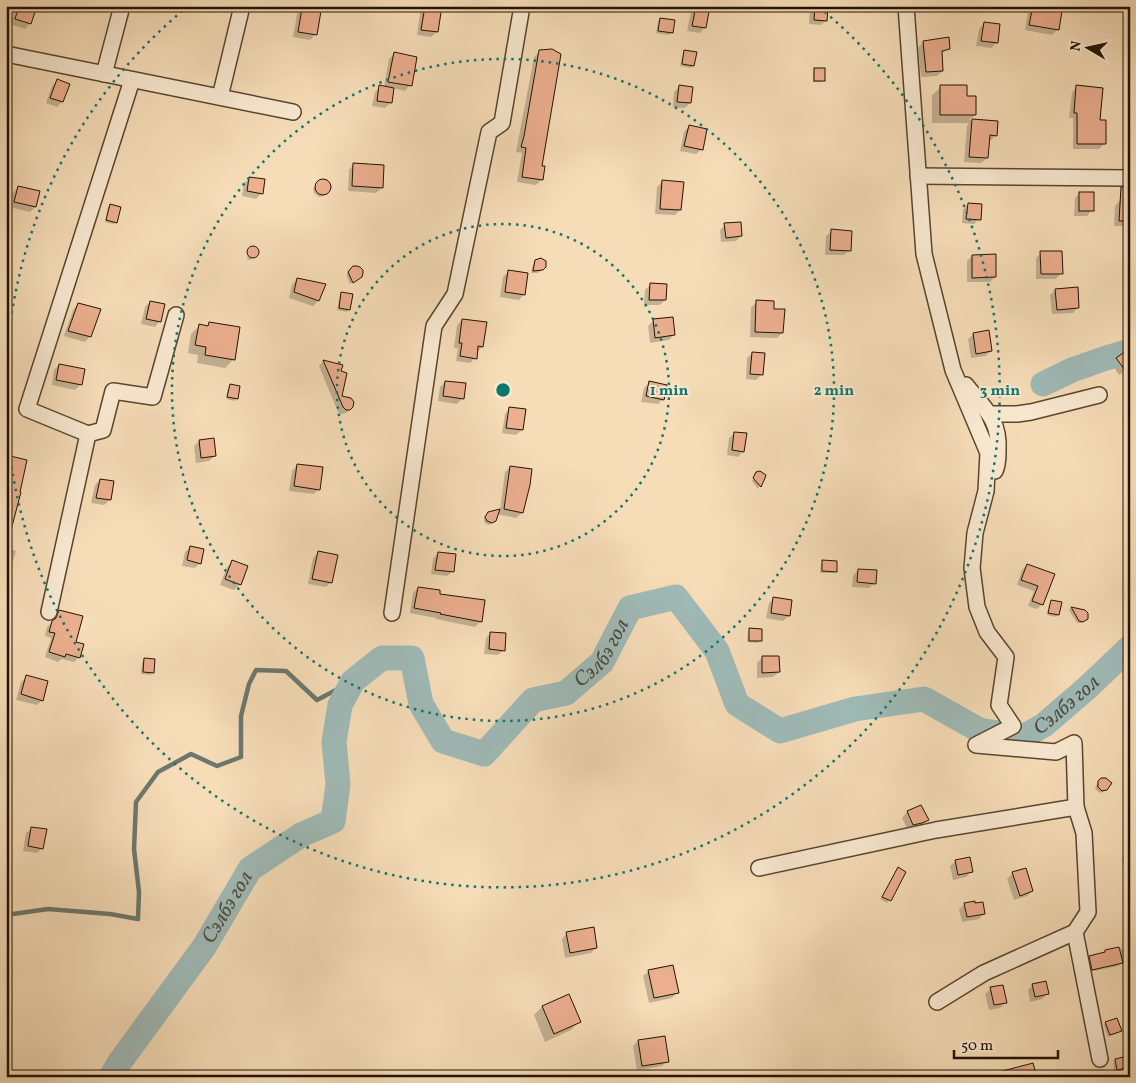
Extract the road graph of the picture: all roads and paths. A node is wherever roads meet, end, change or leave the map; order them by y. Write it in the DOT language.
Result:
graph roads {
  1 [pos="122,6"];
  2 [pos="242,6"];
  3 [pos="522,6"];
  4 [pos="906,6"];
  5 [pos="6,54"];
  6 [pos="104,74"];
  7 [pos="132,80"];
  8 [pos="220,97"];
  9 [pos="293,112"];
  10 [pos="918,176"];
  11 [pos="1130,178"];
  12 [pos="176,315"];
  13 [pos="954,370"];
  14 [pos="1099,395"];
  15 [pos="989,414"];
  16 [pos="88,434"];
  17 [pos="986,491"];
  18 [pos="49,612"];
  19 [pos="392,613"];
  20 [pos="1076,807"];
  21 [pos="759,868"];
  22 [pos="1076,932"];
  23 [pos="937,1002"];
  24 [pos="1100,1059"];
  1 -- 6 [label="street"];
  2 -- 8 [label="street"];
  3 -- 19 [label="street"];
  4 -- 10 [label="street"];
  5 -- 6 [label="street"];
  6 -- 7 [label="street"];
  7 -- 8 [label="street"];
  7 -- 16 [label="street"];
  8 -- 9 [label="street"];
  10 -- 11 [label="street"];
  10 -- 13 [label="street"];
  12 -- 16 [label="street"];
  13 -- 15 [label="street"];
  13 -- 17 [label="street"];
  14 -- 15 [label="street"];
  15 -- 17 [label="street"];
  16 -- 18 [label="street"];
  17 -- 20 [label="street"];
  20 -- 21 [label="street"];
  20 -- 22 [label="street"];
  22 -- 23 [label="street"];
  22 -- 24 [label="street"];
}
